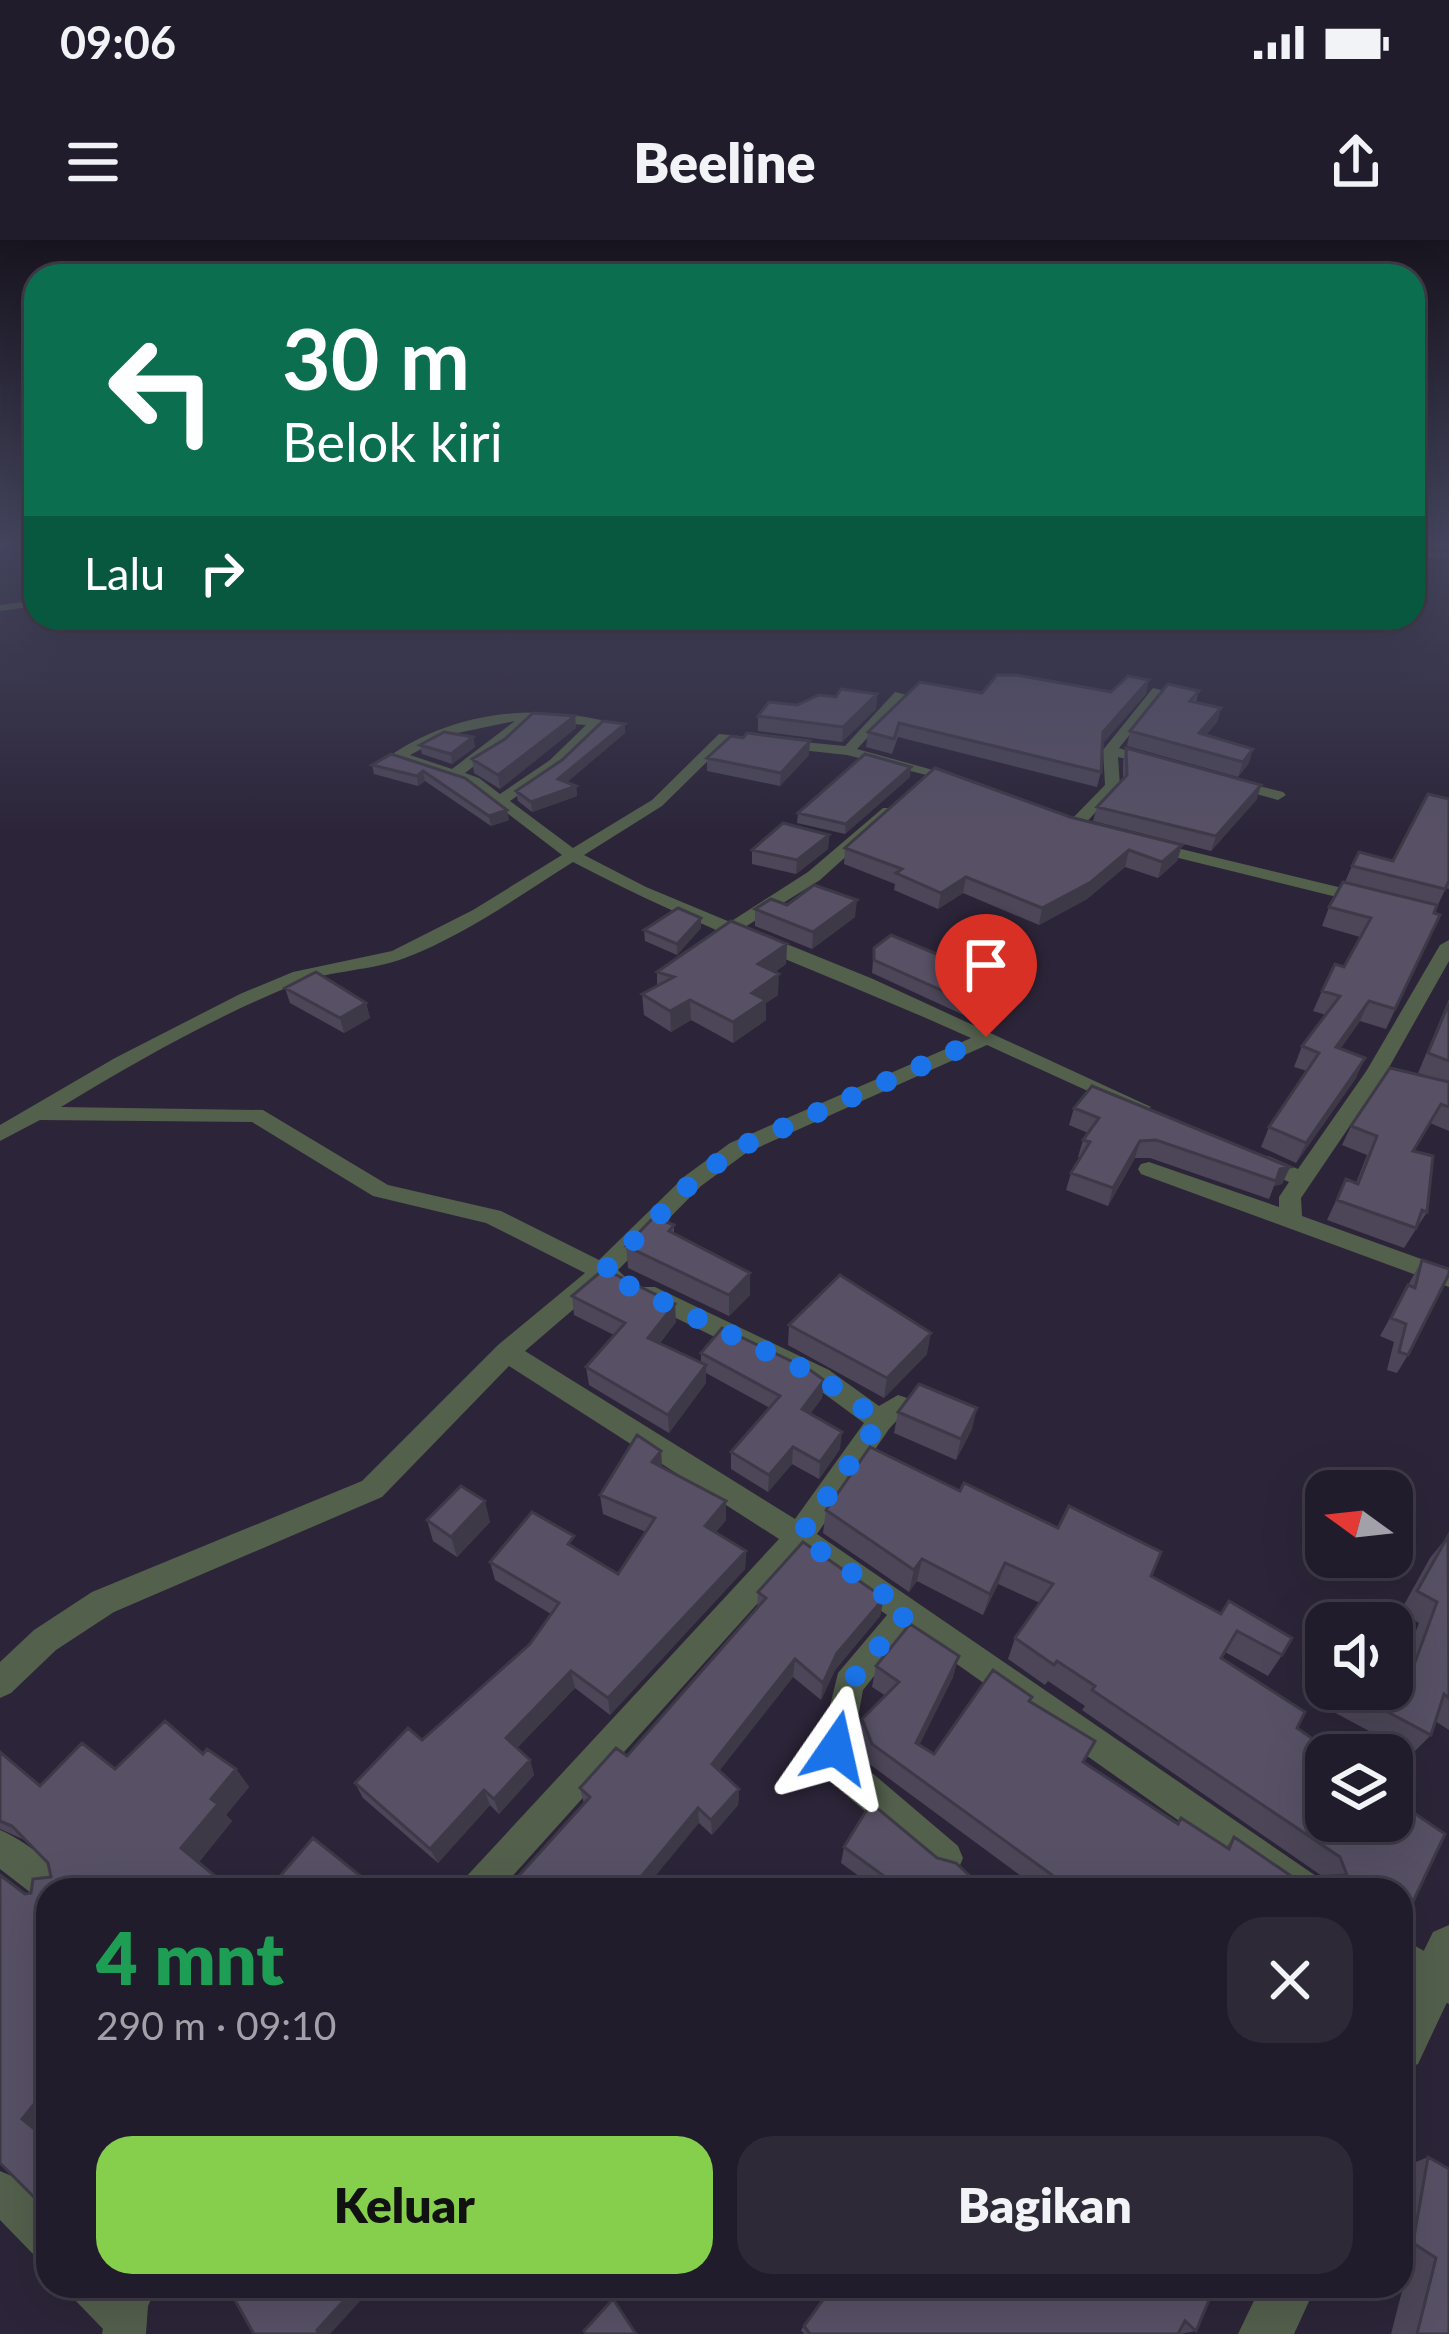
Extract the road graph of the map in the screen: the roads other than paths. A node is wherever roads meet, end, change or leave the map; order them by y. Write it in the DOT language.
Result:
graph roads {
  1 [pos="1158,691"];
  2 [pos="900,695"];
  3 [pos="529,717"];
  4 [pos="1110,750"];
  5 [pos="848,751"];
  6 [pos="1173,767"];
  7 [pos="457,773"];
  8 [pos="929,774"];
  9 [pos="1215,778"];
  10 [pos="977,787"];
  11 [pos="913,788"];
  12 [pos="1278,795"];
  13 [pos="501,800"];
  14 [pos="897,802"];
  15 [pos="1095,832"];
  16 [pos="829,840"];
  17 [pos="1137,843"];
  18 [pos="849,845"];
  19 [pos="574,856"];
  20 [pos="1381,903"];
  21 [pos="732,928"];
  22 [pos="1449,945"];
  23 [pos="986,1037"];
  24 [pos="35,1113"];
  25 [pos="1154,1113"];
  26 [pos="0,1134"];
  27 [pos="1238,1151"];
  28 [pos="1149,1169"];
  29 [pos="1301,1179"];
  30 [pos="1291,1220"];
  31 [pos="602,1273"];
  32 [pos="1449,1278"];
  33 [pos="507,1352"];
  34 [pos="799,1537"];
  35 [pos="908,1611"];
  36 [pos="0,1683"];
  37 [pos="0,1847"];
  38 [pos="946,1858"];
  39 [pos="37,1878"];
  40 [pos="488,1878"];
  41 [pos="1290,1878"];
  42 [pos="1433,1967"];
  43 [pos="1413,2017"];
  44 [pos="0,2191"];
  45 [pos="36,2227"];
  46 [pos="1284,2298"];
  47 [pos="1265,2334"];
  1 -- 4 [label="street"];
  2 -- 5 [label="street"];
  3 -- 7 [label="street"];
  3 -- 7 [label="street"];
  3 -- 13 [label="street"];
  4 -- 6 [label="street"];
  4 -- 15 [label="street"];
  5 -- 8 [label="street"];
  5 -- 19 [label="street"];
  7 -- 13 [label="street"];
  8 -- 10 [label="street"];
  8 -- 11 [label="street"];
  9 -- 12 [label="street"];
  13 -- 19 [label="street"];
  14 -- 18 [label="street"];
  16 -- 18 [label="street"];
  17 -- 20 [label="street"];
  18 -- 21 [label="street"];
  19 -- 21 [label="street"];
  19 -- 24 [label="street"];
  21 -- 23 [label="street"];
  22 -- 29 [label="street"];
  23 -- 25 [label="street"];
  23 -- 31 [label="street"];
  24 -- 26 [label="street"];
  24 -- 31 [label="street"];
  27 -- 29 [label="street"];
  28 -- 30 [label="street"];
  29 -- 30 [label="street"];
  30 -- 32 [label="street"];
  31 -- 33 [label="street"];
  31 -- 34 [label="street"];
  33 -- 34 [label="street"];
  33 -- 36 [label="street"];
  34 -- 35 [label="street"];
  34 -- 40 [label="street"];
  35 -- 38 [label="street"];
  35 -- 41 [label="street"];
  37 -- 39 [label="street"];
  42 -- 43 [label="street"];
  44 -- 45 [label="street"];
  46 -- 47 [label="street"];
}
